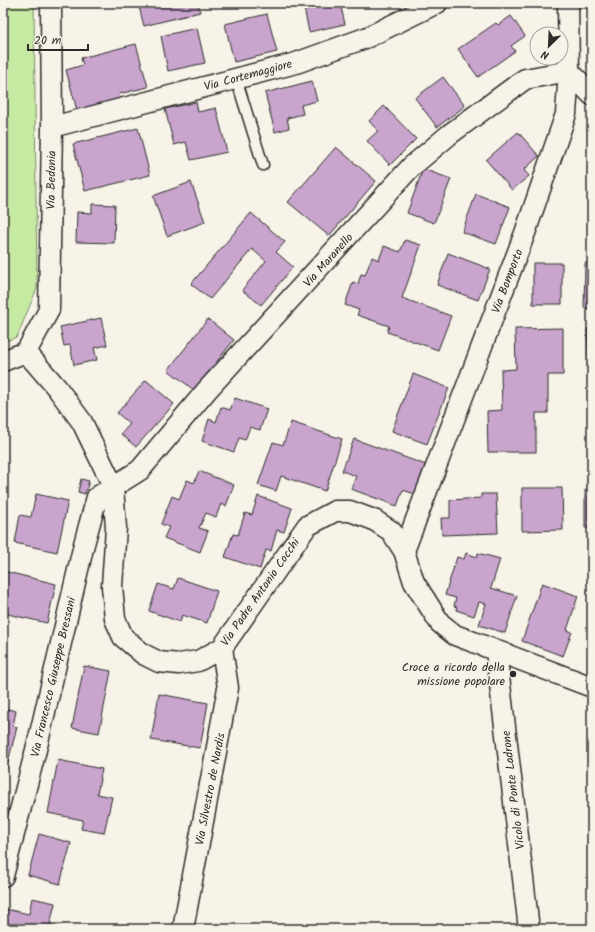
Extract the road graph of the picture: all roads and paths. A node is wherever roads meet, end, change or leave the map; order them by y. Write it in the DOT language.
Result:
graph roads {
  1 [pos="52,3"];
  2 [pos="437,3"];
  3 [pos="568,3"];
  4 [pos="569,71"];
  5 [pos="236,78"];
  6 [pos="592,95"];
  7 [pos="52,127"];
  8 [pos="263,165"];
  9 [pos="26,352"];
  10 [pos="3,361"];
  11 [pos="113,486"];
  12 [pos="404,551"];
  13 [pos="222,648"];
  14 [pos="496,652"];
  15 [pos="592,687"];
  16 [pos="3,876"];
  17 [pos="183,929"];
  18 [pos="530,929"];
  1 -- 7 [label="street, Via Bedonia"];
  2 -- 5 [label="street, Via Cortemaggiore"];
  3 -- 4 [label="street, Via Bomporto"];
  4 -- 6 [label="street"];
  4 -- 11 [label="street, Via Maranello"];
  4 -- 12 [label="street, Via Bomporto"];
  5 -- 7 [label="street, Via Cortemaggiore"];
  5 -- 8 [label="lane"];
  7 -- 9 [label="street, Via Bedonia"];
  9 -- 10 [label="street"];
  9 -- 11 [label="street, Via Padre Antonio Cocchi"];
  11 -- 13 [label="street, Via Padre Antonio Cocchi"];
  11 -- 16 [label="street, Via Francesco Giuseppe Bressani"];
  12 -- 13 [label="street, Via Padre Antonio Cocchi"];
  12 -- 14 [label="street, Via Padre Antonio Cocchi"];
  13 -- 17 [label="street, Via Silvestro de Nardis"];
  14 -- 15 [label="street, Via Padre Antonio Cocchi"];
  14 -- 18 [label="street, Vicolo di Ponte Ladrone"];
}
